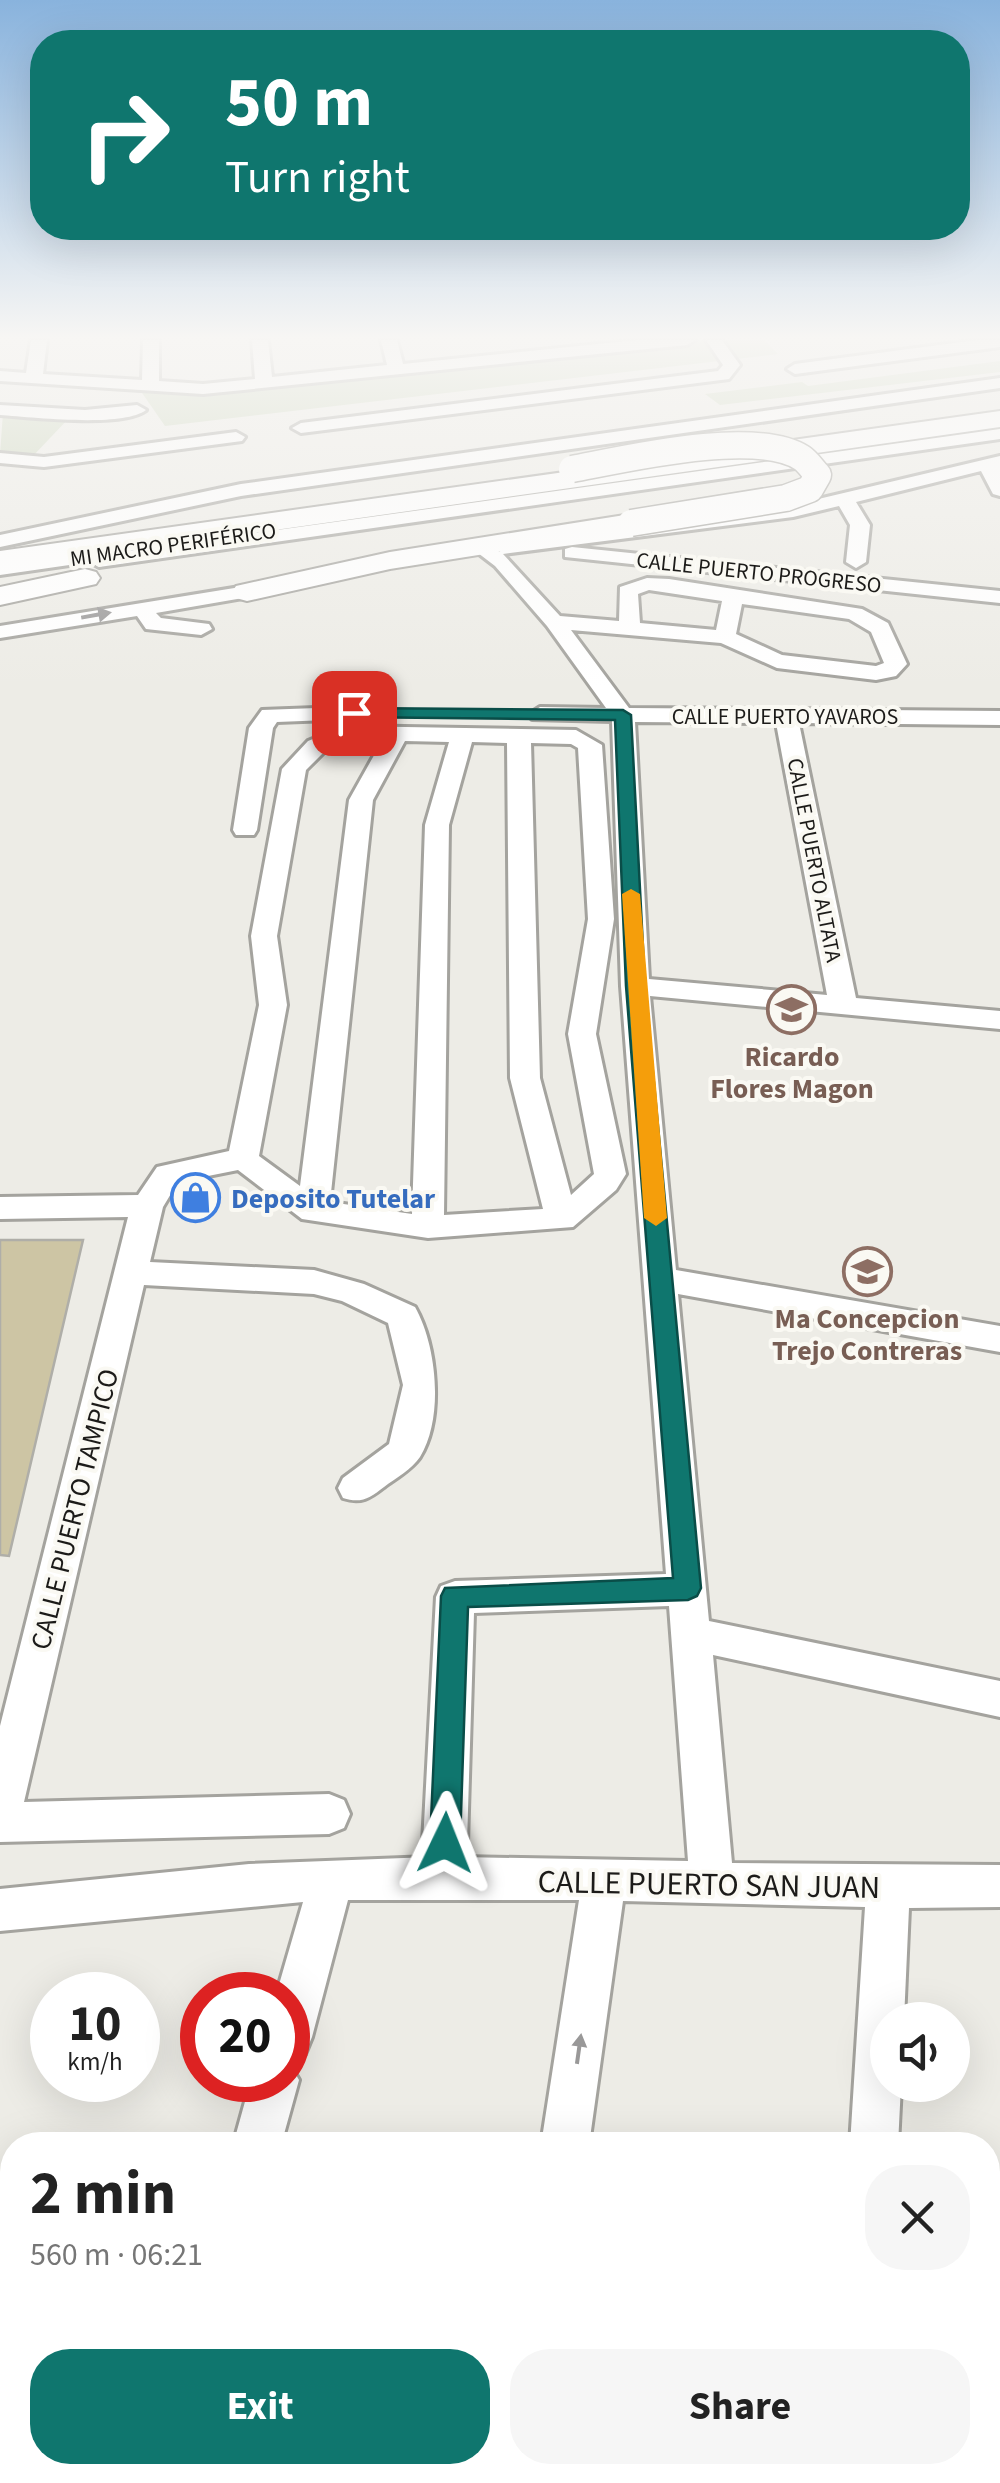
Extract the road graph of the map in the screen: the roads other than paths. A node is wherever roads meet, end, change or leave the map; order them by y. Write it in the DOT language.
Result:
graph roads {
  1 [pos="35,456"];
  2 [pos="64,456"];
  3 [pos="90,456"];
  4 [pos="483,456"];
  5 [pos="656,456"];
  6 [pos="728,456"];
  7 [pos="785,456"];
  8 [pos="795,456"];
  9 [pos="846,456"];
  10 [pos="0,458"];
  11 [pos="997,465"];
  12 [pos="241,490"];
  13 [pos="125,498"];
  14 [pos="846,501"];
  15 [pos="207,524"];
  16 [pos="44,534"];
  17 [pos="0,541"];
  18 [pos="518,548"];
  19 [pos="488,553"];
  20 [pos="187,557"];
  21 [pos="0,560"];
  22 [pos="856,562"];
  23 [pos="0,576"];
  24 [pos="247,592"];
  25 [pos="0,596"];
  26 [pos="734,597"];
  27 [pos="1000,597"];
  28 [pos="141,607"];
  29 [pos="554,622"];
  30 [pos="630,628"];
  31 [pos="201,629"];
  32 [pos="0,632"];
  33 [pos="725,637"];
  34 [pos="43,648"];
  35 [pos="0,651"];
  36 [pos="623,715"];
  37 [pos="786,716"];
  38 [pos="1000,718"];
  39 [pos="397,734"];
  40 [pos="463,734"];
  41 [pos="518,734"];
  42 [pos="245,830"];
  43 [pos="636,986"];
  44 [pos="843,1004"];
  45 [pos="1000,1020"];
  46 [pos="243,1159"];
  47 [pos="148,1206"];
  48 [pos="0,1208"];
  49 [pos="313,1210"];
  50 [pos="562,1219"];
  51 [pos="428,1227"];
  52 [pos="132,1274"];
  53 [pos="661,1279"];
  54 [pos="1000,1339"];
  55 [pos="356,1488"];
  56 [pos="688,1588"];
  57 [pos="692,1634"];
  58 [pos="1000,1699"];
  59 [pos="0,1811"];
  60 [pos="329,1814"];
  61 [pos="0,1822"];
  62 [pos="445,1843"];
  63 [pos="604,1878"];
  64 [pos="331,1880"];
  65 [pos="712,1882"];
  66 [pos="1000,1886"];
  67 [pos="888,1888"];
  68 [pos="0,1910"];
  69 [pos="306,1972"];
  70 [pos="270,2102"];
  71 [pos="261,2132"];
  72 [pos="567,2132"];
  73 [pos="875,2132"];
  1 -- 10 [label="street"];
  2 -- 3 [label="street"];
  4 -- 12 [label="street"];
  5 -- 15 [label="highway, bridge"];
  6 -- 15 [label="highway"];
  7 -- 23 [label="street, MI MACRO PERIFÉRICO"];
  8 -- 24 [label="highway, bridge"];
  9 -- 23 [label="street, MI MACRO PERIFÉRICO"];
  11 -- 14 [label="street"];
  11 -- 20 [label="highway"];
  12 -- 13 [label="street"];
  12 -- 16 [label="street"];
  14 -- 18 [label="street"];
  14 -- 22 [label="street"];
  15 -- 16 [label="highway"];
  15 -- 21 [label="highway"];
  16 -- 17 [label="street"];
  18 -- 19 [label="street"];
  18 -- 27 [label="street, CALLE PUERTO PROGRESO"];
  19 -- 24 [label="street"];
  19 -- 29 [label="street"];
  20 -- 23 [label="highway"];
  20 -- 25 [label="highway"];
  24 -- 28 [label="street"];
  26 -- 30 [label="street"];
  26 -- 33 [label="street"];
  26 -- 33 [label="street"];
  28 -- 31 [label="street"];
  32 -- 28 [label="street, one-way"];
  29 -- 30 [label="street"];
  29 -- 36 [label="street"];
  30 -- 33 [label="street"];
  34 -- 35 [label="street"];
  36 -- 37 [label="street, CALLE PUERTO YAVAROS"];
  36 -- 42 [label="street, CALLE PUERTO YAVAROS"];
  36 -- 43 [label="street"];
  37 -- 38 [label="street, CALLE PUERTO YAVAROS"];
  37 -- 44 [label="street, CALLE PUERTO ALTATA"];
  39 -- 40 [label="street"];
  39 -- 46 [label="street"];
  39 -- 49 [label="street"];
  40 -- 41 [label="street"];
  40 -- 51 [label="street"];
  41 -- 50 [label="street"];
  41 -- 50 [label="street"];
  43 -- 44 [label="street"];
  43 -- 53 [label="street"];
  44 -- 45 [label="street"];
  46 -- 47 [label="street"];
  46 -- 49 [label="street"];
  47 -- 48 [label="street"];
  47 -- 52 [label="street, CALLE PUERTO TAMPICO"];
  49 -- 51 [label="street"];
  50 -- 51 [label="street"];
  52 -- 55 [label="street"];
  52 -- 59 [label="street, CALLE PUERTO TAMPICO"];
  53 -- 54 [label="street"];
  53 -- 56 [label="street"];
  56 -- 57 [label="street"];
  56 -- 62 [label="street"];
  57 -- 58 [label="street"];
  57 -- 65 [label="street"];
  60 -- 61 [label="street"];
  63 -- 64 [label="street, CALLE PUERTO SAN JUAN"];
  63 -- 65 [label="street, CALLE PUERTO SAN JUAN"];
  72 -- 63 [label="street, one-way"];
  64 -- 68 [label="street, CALLE PUERTO SAN JUAN"];
  64 -- 69 [label="street"];
  65 -- 67 [label="street, CALLE PUERTO SAN JUAN"];
  66 -- 67 [label="street, CALLE PUERTO SAN JUAN"];
  67 -- 73 [label="street"];
  70 -- 71 [label="street"];
}
